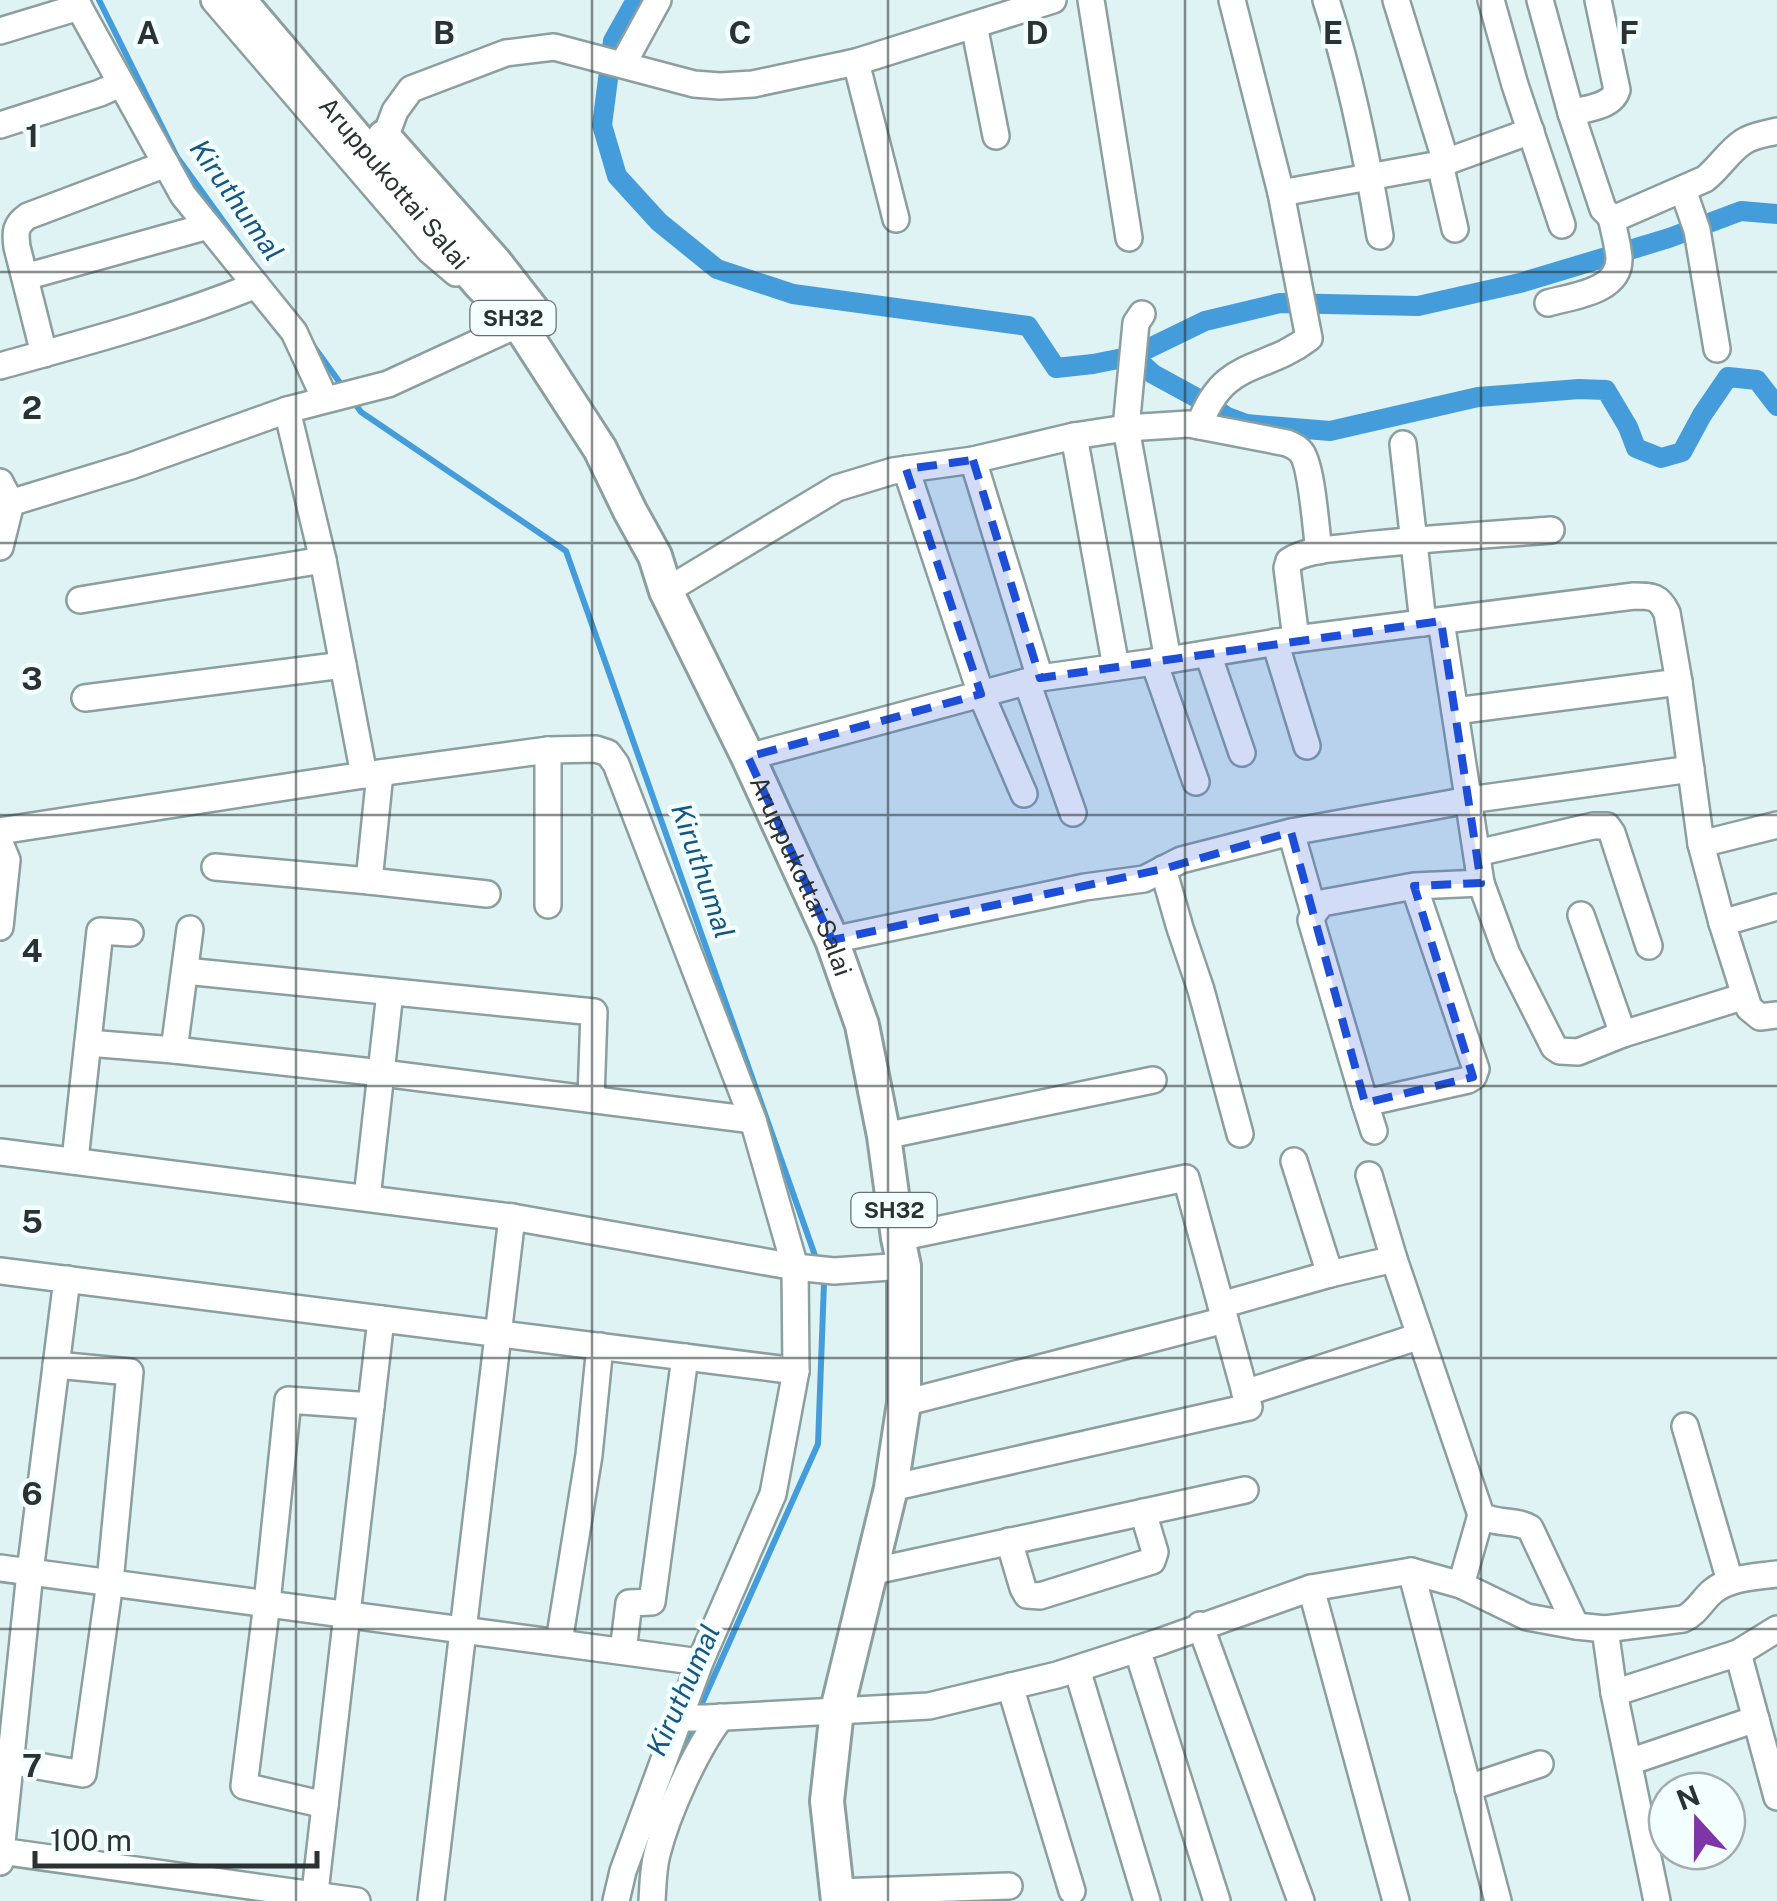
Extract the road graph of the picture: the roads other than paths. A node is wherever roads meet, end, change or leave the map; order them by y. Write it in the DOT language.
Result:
graph roads {
  1 [pos="214,0"];
  2 [pos="239,0"];
  3 [pos="658,0"];
  4 [pos="1053,0"];
  5 [pos="1091,0"];
  6 [pos="1232,0"];
  7 [pos="1326,0"];
  8 [pos="1396,0"];
  9 [pos="1491,0"];
  10 [pos="1540,0"];
  11 [pos="1598,0"];
  12 [pos="77,3"];
  13 [pos="974,25"];
  14 [pos="0,31"];
  15 [pos="856,62"];
  16 [pos="623,64"];
  17 [pos="300,71"];
  18 [pos="120,84"];
  19 [pos="1571,113"];
  20 [pos="0,126"];
  21 [pos="1531,131"];
  22 [pos="1777,131"];
  23 [pos="996,136"];
  24 [pos="385,138"];
  25 [pos="1443,163"];
  26 [pos="166,164"];
  27 [pos="1371,178"];
  28 [pos="1281,193"];
  29 [pos="1690,211"];
  30 [pos="896,219"];
  31 [pos="1562,224"];
  32 [pos="208,226"];
  33 [pos="1455,229"];
  34 [pos="1380,236"];
  35 [pos="1128,238"];
  36 [pos="1615,238"];
  37 [pos="25,277"];
  38 [pos="479,283"];
  39 [pos="256,286"];
  40 [pos="1548,303"];
  41 [pos="1142,314"];
  42 [pos="518,324"];
  43 [pos="1717,349"];
  44 [pos="44,354"];
  45 [pos="0,366"];
  46 [pos="325,399"];
  47 [pos="1207,409"];
  48 [pos="286,410"];
  49 [pos="1126,428"];
  50 [pos="1074,436"];
  51 [pos="1403,444"];
  52 [pos="973,460"];
  53 [pos="906,469"];
  54 [pos="4,497"];
  55 [pos="1551,530"];
  56 [pos="1414,540"];
  57 [pos="0,547"];
  58 [pos="1319,551"];
  59 [pos="656,556"];
  60 [pos="323,560"];
  61 [pos="666,591"];
  62 [pos="80,600"];
  63 [pos="1432,622"];
  64 [pos="1285,641"];
  65 [pos="1208,654"];
  66 [pos="1161,661"];
  67 [pos="343,664"];
  68 [pos="1116,667"];
  69 [pos="1034,680"];
  70 [pos="1680,682"];
  71 [pos="981,694"];
  72 [pos="85,698"];
  73 [pos="1455,711"];
  74 [pos="1308,746"];
  75 [pos="548,750"];
  76 [pos="1242,753"];
  77 [pos="748,757"];
  78 [pos="1691,769"];
  79 [pos="372,774"];
  80 [pos="1196,782"];
  81 [pos="1024,794"];
  82 [pos="1469,800"];
  83 [pos="1073,813"];
  84 [pos="1777,824"];
  85 [pos="0,830"];
  86 [pos="1290,832"];
  87 [pos="0,843"];
  88 [pos="1702,844"];
  89 [pos="1477,854"];
  90 [pos="215,867"];
  91 [pos="1163,870"];
  92 [pos="369,880"];
  93 [pos="1481,883"];
  94 [pos="1414,886"];
  95 [pos="487,894"];
  96 [pos="548,905"];
  97 [pos="1777,908"];
  98 [pos="1314,913"];
  99 [pos="1581,915"];
  100 [pos="1722,923"];
  101 [pos="0,927"];
  102 [pos="190,929"];
  103 [pos="130,933"];
  104 [pos="832,940"];
  105 [pos="1649,946"];
  106 [pos="185,971"];
  107 [pos="390,992"];
  108 [pos="1744,996"];
  109 [pos="1777,1016"];
  110 [pos="1623,1034"];
  111 [pos="88,1042"];
  112 [pos="174,1050"];
  113 [pos="382,1072"];
  114 [pos="1153,1080"];
  115 [pos="592,1099"];
  116 [pos="1364,1103"];
  117 [pos="753,1120"];
  118 [pos="1374,1131"];
  119 [pos="1240,1134"];
  120 [pos="884,1136"];
  121 [pos="0,1152"];
  122 [pos="75,1160"];
  123 [pos="1294,1160"];
  124 [pos="1369,1175"];
  125 [pos="367,1198"];
  126 [pos="512,1217"];
  127 [pos="901,1252"];
  128 [pos="1394,1259"];
  129 [pos="813,1269"];
  130 [pos="0,1271"];
  131 [pos="1330,1274"];
  132 [pos="66,1279"];
  133 [pos="1223,1312"];
  134 [pos="381,1318"];
  135 [pos="498,1333"];
  136 [pos="1420,1336"];
  137 [pos="600,1346"];
  138 [pos="685,1357"];
  139 [pos="56,1365"];
  140 [pos="796,1371"];
  141 [pos="1245,1393"];
  142 [pos="904,1402"];
  143 [pos="371,1406"];
  144 [pos="1685,1426"];
  145 [pos="891,1488"];
  146 [pos="1245,1490"];
  147 [pos="1143,1512"];
  148 [pos="1481,1515"];
  149 [pos="1009,1541"];
  150 [pos="0,1568"];
  151 [pos="1412,1571"];
  152 [pos="30,1572"];
  153 [pos="870,1572"];
  154 [pos="1777,1574"];
  155 [pos="1730,1580"];
  156 [pos="110,1582"];
  157 [pos="1462,1585"];
  158 [pos="1311,1588"];
  159 [pos="268,1603"];
  160 [pos="347,1614"];
  161 [pos="1200,1626"];
  162 [pos="1576,1626"];
  163 [pos="463,1629"];
  164 [pos="1605,1629"];
  165 [pos="1777,1629"];
  166 [pos="559,1642"];
  167 [pos="1137,1649"];
  168 [pos="623,1651"];
  169 [pos="1738,1653"];
  170 [pos="700,1662"];
  171 [pos="1077,1668"];
  172 [pos="1010,1686"];
  173 [pos="1614,1692"];
  174 [pos="837,1710"];
  175 [pos="699,1718"];
  176 [pos="1756,1719"];
  177 [pos="10,1761"];
  178 [pos="1629,1762"];
  179 [pos="1540,1764"];
  180 [pos="1468,1788"];
  181 [pos="1777,1797"];
  182 [pos="325,1804"];
  183 [pos="1,1851"];
  184 [pos="0,1862"];
  185 [pos="1009,1886"];
  186 [pos="1072,1891"];
  187 [pos="837,1897"];
  188 [pos="314,1898"];
  189 [pos="357,1901"];
  190 [pos="431,1901"];
  191 [pos="616,1901"];
  192 [pos="652,1901"];
  193 [pos="1147,1901"];
  194 [pos="1217,1901"];
  195 [pos="1301,1901"];
  196 [pos="1396,1901"];
  197 [pos="1498,1901"];
  198 [pos="1658,1901"];
  1 -- 38 [label="street"];
  2 -- 17 [label="main road, Aruppukottai Salai / SH32"];
  3 -- 16 [label="street"];
  4 -- 13 [label="street"];
  5 -- 35 [label="street"];
  6 -- 28 [label="street"];
  7 -- 27 [label="street"];
  8 -- 25 [label="street"];
  9 -- 21 [label="street"];
  10 -- 19 [label="street"];
  11 -- 19 [label="street"];
  12 -- 14 [label="street"];
  12 -- 18 [label="street"];
  13 -- 15 [label="street"];
  13 -- 23 [label="street"];
  15 -- 16 [label="street"];
  15 -- 30 [label="street"];
  16 -- 24 [label="street"];
  17 -- 24 [label="main road"];
  17 -- 38 [label="main road, Aruppukottai Salai / SH32"];
  18 -- 20 [label="street"];
  18 -- 26 [label="street"];
  19 -- 36 [label="street"];
  21 -- 25 [label="street"];
  21 -- 31 [label="street"];
  22 -- 29 [label="street"];
  24 -- 59 [label="main road"];
  25 -- 27 [label="street"];
  25 -- 33 [label="street"];
  26 -- 32 [label="street"];
  26 -- 37 [label="street"];
  27 -- 28 [label="street"];
  27 -- 34 [label="street"];
  28 -- 47 [label="street"];
  29 -- 36 [label="street"];
  29 -- 43 [label="street"];
  32 -- 37 [label="street"];
  32 -- 39 [label="street"];
  36 -- 40 [label="street"];
  37 -- 44 [label="street"];
  38 -- 42 [label="main road, Aruppukottai Salai / SH32"];
  39 -- 44 [label="street"];
  39 -- 46 [label="street"];
  41 -- 49 [label="street"];
  42 -- 46 [label="street"];
  42 -- 59 [label="main road, Aruppukottai Salai / SH32"];
  44 -- 45 [label="street"];
  46 -- 48 [label="street"];
  47 -- 49 [label="street"];
  47 -- 58 [label="street"];
  48 -- 54 [label="street"];
  48 -- 60 [label="street"];
  49 -- 50 [label="street"];
  49 -- 66 [label="street"];
  50 -- 52 [label="street"];
  50 -- 68 [label="street"];
  51 -- 56 [label="street"];
  52 -- 53 [label="street"];
  52 -- 69 [label="street"];
  53 -- 61 [label="street"];
  53 -- 71 [label="street"];
  54 -- 57 [label="street"];
  55 -- 56 [label="street"];
  56 -- 58 [label="street"];
  56 -- 63 [label="street"];
  58 -- 64 [label="street"];
  59 -- 61 [label="main road, Aruppukottai Salai / SH32"];
  60 -- 62 [label="street"];
  60 -- 67 [label="street"];
  61 -- 77 [label="main road, Aruppukottai Salai / SH32"];
  63 -- 64 [label="street"];
  63 -- 70 [label="street"];
  63 -- 73 [label="street"];
  64 -- 65 [label="street"];
  64 -- 74 [label="street"];
  65 -- 66 [label="street"];
  65 -- 76 [label="street"];
  66 -- 68 [label="street"];
  66 -- 80 [label="street"];
  67 -- 72 [label="street"];
  67 -- 79 [label="street"];
  68 -- 69 [label="street"];
  69 -- 71 [label="street"];
  69 -- 83 [label="street"];
  70 -- 73 [label="street"];
  70 -- 78 [label="street"];
  71 -- 77 [label="street"];
  71 -- 81 [label="street"];
  73 -- 82 [label="street"];
  75 -- 79 [label="street"];
  75 -- 96 [label="street"];
  75 -- 117 [label="street"];
  77 -- 104 [label="main road, Aruppukottai Salai / SH32"];
  78 -- 82 [label="street"];
  78 -- 88 [label="street"];
  79 -- 85 [label="street"];
  79 -- 92 [label="street"];
  82 -- 86 [label="street"];
  82 -- 89 [label="street"];
  84 -- 88 [label="street"];
  86 -- 91 [label="street"];
  86 -- 98 [label="street"];
  87 -- 101 [label="street"];
  88 -- 100 [label="street"];
  89 -- 93 [label="street"];
  89 -- 105 [label="street"];
  90 -- 92 [label="street"];
  91 -- 104 [label="street"];
  91 -- 119 [label="street"];
  92 -- 95 [label="street"];
  93 -- 94 [label="street"];
  93 -- 110 [label="street"];
  94 -- 98 [label="street"];
  94 -- 116 [label="street"];
  97 -- 100 [label="street"];
  98 -- 116 [label="street"];
  99 -- 110 [label="street"];
  100 -- 108 [label="street"];
  102 -- 106 [label="street"];
  103 -- 111 [label="street"];
  104 -- 120 [label="main road, Aruppukottai Salai / SH32"];
  106 -- 107 [label="street"];
  106 -- 112 [label="street"];
  107 -- 113 [label="street"];
  107 -- 115 [label="street"];
  108 -- 109 [label="street"];
  108 -- 110 [label="street"];
  111 -- 112 [label="street"];
  111 -- 122 [label="street"];
  112 -- 113 [label="street"];
  113 -- 115 [label="street"];
  113 -- 125 [label="street"];
  114 -- 120 [label="street"];
  115 -- 117 [label="street"];
  116 -- 118 [label="street"];
  117 -- 129 [label="street"];
  120 -- 127 [label="main road, Aruppukottai Salai / SH32"];
  121 -- 122 [label="street"];
  122 -- 125 [label="street"];
  123 -- 131 [label="street"];
  124 -- 128 [label="street"];
  125 -- 126 [label="street"];
  126 -- 129 [label="street"];
  126 -- 135 [label="street"];
  127 -- 129 [label="street"];
  127 -- 133 [label="street"];
  127 -- 142 [label="main road, Aruppukottai Salai / SH32"];
  128 -- 131 [label="street"];
  128 -- 136 [label="street"];
  129 -- 140 [label="street"];
  130 -- 132 [label="street"];
  131 -- 133 [label="street"];
  132 -- 134 [label="street"];
  132 -- 139 [label="street"];
  133 -- 141 [label="street"];
  133 -- 142 [label="street"];
  134 -- 135 [label="street"];
  134 -- 143 [label="street"];
  135 -- 137 [label="street"];
  135 -- 163 [label="street"];
  136 -- 141 [label="street"];
  136 -- 148 [label="street"];
  137 -- 138 [label="street"];
  137 -- 166 [label="street"];
  138 -- 140 [label="street"];
  138 -- 168 [label="street"];
  139 -- 152 [label="street"];
  139 -- 156 [label="street"];
  140 -- 170 [label="street"];
  141 -- 145 [label="street"];
  142 -- 145 [label="main road, Aruppukottai Salai / SH32"];
  143 -- 159 [label="street"];
  143 -- 160 [label="street"];
  144 -- 155 [label="street"];
  145 -- 153 [label="main road, Aruppukottai Salai / SH32"];
  146 -- 147 [label="street"];
  147 -- 149 [label="street"];
  147 -- 149 [label="street"];
  148 -- 157 [label="street"];
  148 -- 162 [label="street"];
  149 -- 153 [label="street"];
  150 -- 152 [label="street"];
  151 -- 157 [label="street"];
  151 -- 158 [label="street"];
  151 -- 180 [label="street"];
  152 -- 156 [label="street"];
  152 -- 177 [label="street"];
  153 -- 174 [label="main road, Aruppukottai Salai / SH32"];
  154 -- 155 [label="street"];
  155 -- 164 [label="street"];
  156 -- 159 [label="street"];
  156 -- 177 [label="street"];
  157 -- 162 [label="street"];
  158 -- 161 [label="street"];
  158 -- 196 [label="street"];
  159 -- 160 [label="street"];
  159 -- 182 [label="street"];
  160 -- 163 [label="street"];
  160 -- 182 [label="street"];
  161 -- 167 [label="street"];
  161 -- 195 [label="street"];
  162 -- 164 [label="street"];
  163 -- 166 [label="street"];
  163 -- 190 [label="street"];
  164 -- 173 [label="street"];
  165 -- 169 [label="street"];
  166 -- 168 [label="street"];
  167 -- 171 [label="street"];
  167 -- 194 [label="street"];
  168 -- 170 [label="street"];
  169 -- 173 [label="street"];
  169 -- 176 [label="street"];
  170 -- 175 [label="street"];
  171 -- 172 [label="street"];
  171 -- 193 [label="street"];
  172 -- 174 [label="street"];
  172 -- 186 [label="street"];
  173 -- 178 [label="street"];
  174 -- 175 [label="street"];
  174 -- 187 [label="main road, Aruppukottai Salai / SH32"];
  175 -- 191 [label="street"];
  175 -- 192 [label="street"];
  176 -- 178 [label="street"];
  176 -- 181 [label="street"];
  177 -- 183 [label="street"];
  178 -- 198 [label="street"];
  179 -- 180 [label="street"];
  180 -- 197 [label="street"];
  182 -- 188 [label="street"];
  183 -- 184 [label="street"];
  183 -- 188 [label="street"];
  185 -- 187 [label="street"];
  188 -- 189 [label="street"];
}
